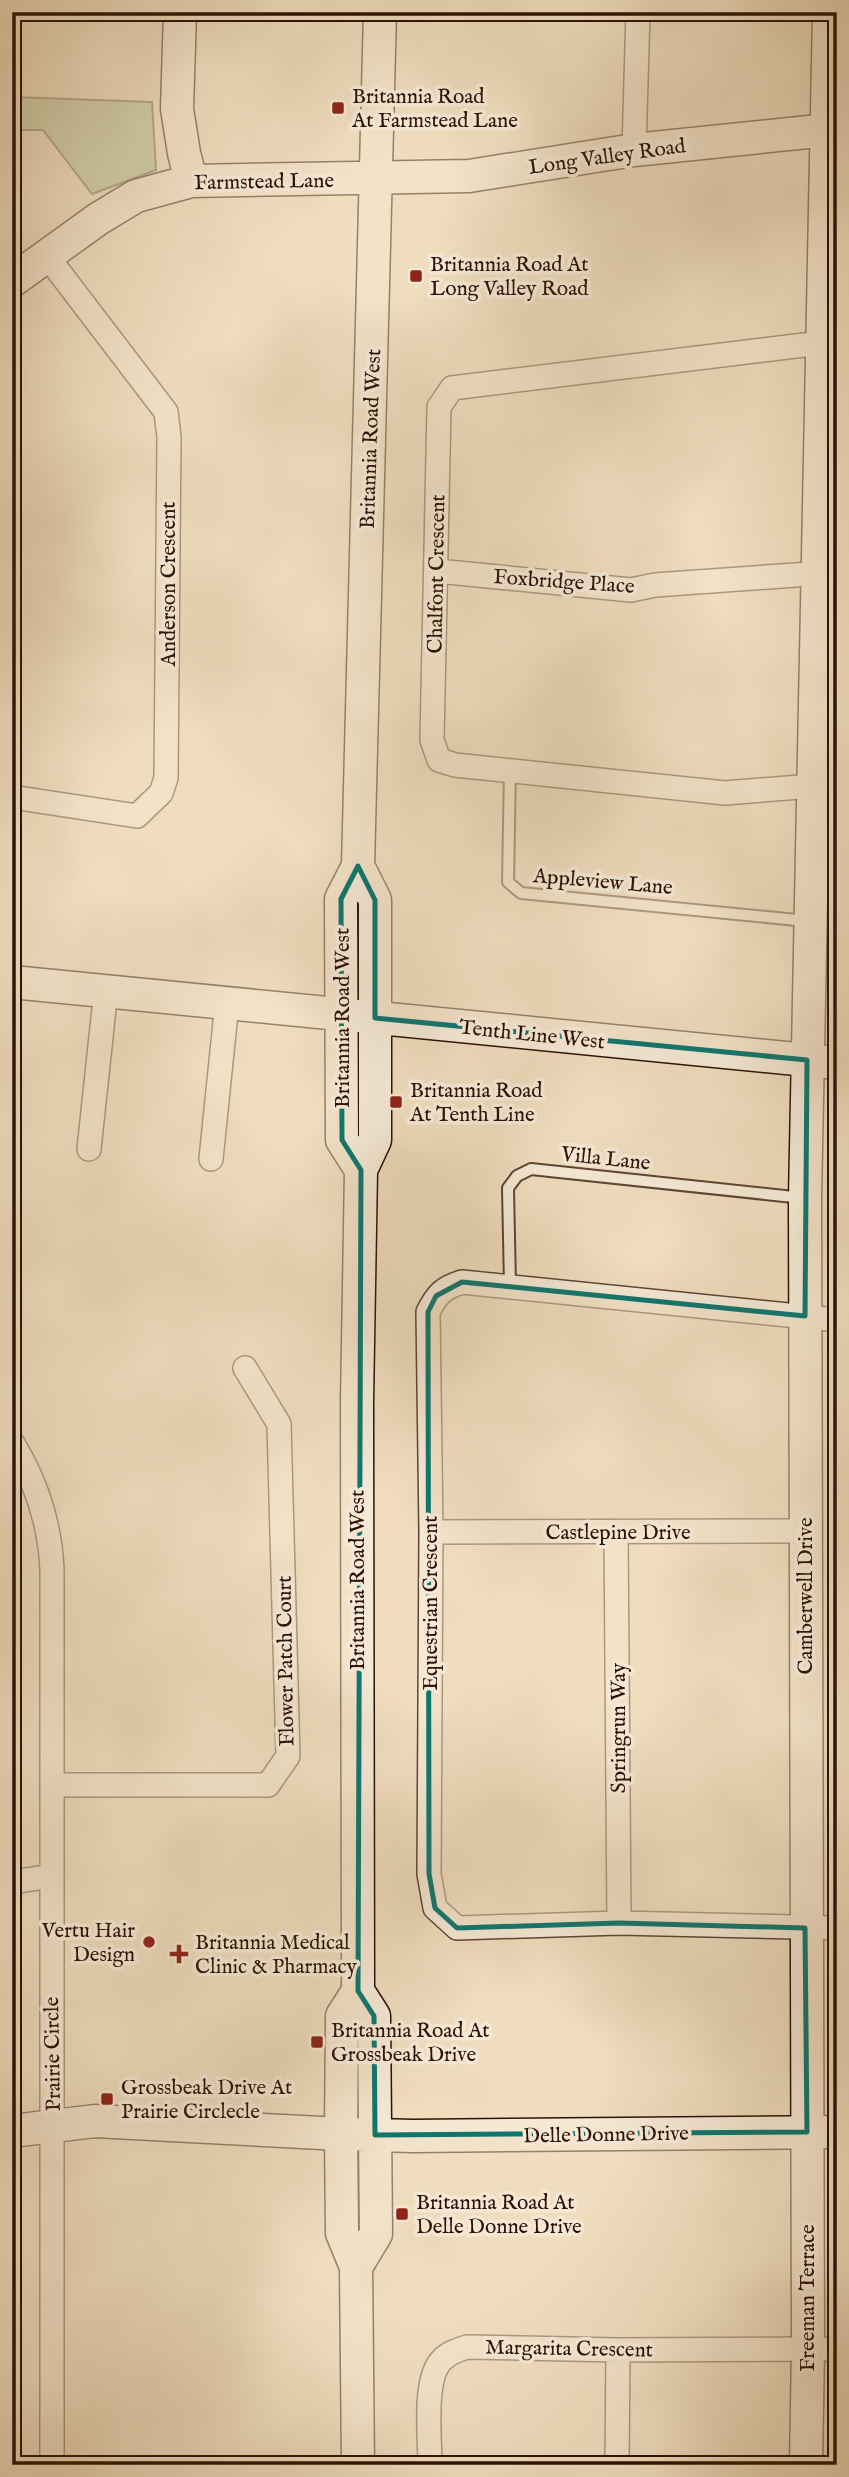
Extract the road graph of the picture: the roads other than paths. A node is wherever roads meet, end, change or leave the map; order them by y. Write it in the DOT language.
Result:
graph roads {
  1 [pos="180,12"];
  2 [pos="380,12"];
  3 [pos="638,12"];
  4 [pos="829,12"];
  5 [pos="831,130"];
  6 [pos="635,150"];
  7 [pos="377,179"];
  8 [pos="191,181"];
  9 [pos="47,256"];
  10 [pos="12,281"];
  11 [pos="829,342"];
  12 [pos="437,571"];
  13 [pos="827,573"];
  14 [pos="510,770"];
  15 [pos="813,786"];
  16 [pos="12,797"];
  17 [pos="358,866"];
  18 [pos="810,921"];
  19 [pos="12,982"];
  20 [pos="106,990"];
  21 [pos="227,1003"];
  22 [pos="340,1016"];
  23 [pos="376,1018"];
  24 [pos="822,1061"];
  25 [pos="89,1149"];
  26 [pos="211,1159"];
  27 [pos="360,1170"];
  28 [pos="806,1198"];
  29 [pos="510,1286"];
  30 [pos="805,1316"];
  31 [pos="837,1320"];
  32 [pos="245,1368"];
  33 [pos="12,1441"];
  34 [pos="805,1531"];
  35 [pos="431,1532"];
  36 [pos="616,1532"];
  37 [pos="53,1785"];
  38 [pos="52,1876"];
  39 [pos="12,1882"];
  40 [pos="619,1923"];
  41 [pos="805,1928"];
  42 [pos="837,1928"];
  43 [pos="358,1991"];
  44 [pos="53,2126"];
  45 [pos="12,2131"];
  46 [pos="822,2132"];
  47 [pos="341,2134"];
  48 [pos="375,2136"];
  49 [pos="356,2267"];
  50 [pos="822,2349"];
  51 [pos="618,2350"];
  52 [pos="52,2465"];
  53 [pos="358,2465"];
  54 [pos="430,2465"];
  55 [pos="617,2465"];
  56 [pos="806,2465"];
  1 -- 8 [label="street"];
  2 -- 7 [label="street, Britannia Road West"];
  3 -- 6 [label="street"];
  4 -- 5 [label="street, Camberwell Drive"];
  5 -- 6 [label="street, Long Valley Road"];
  5 -- 11 [label="street, Camberwell Drive"];
  6 -- 7 [label="street, Long Valley Road"];
  7 -- 8 [label="street, Farmstead Lane"];
  7 -- 17 [label="street, Britannia Road West"];
  8 -- 9 [label="street, Farmstead Lane"];
  9 -- 10 [label="street, Farmstead Lane"];
  9 -- 16 [label="street, Anderson Crescent"];
  11 -- 12 [label="street, Chalfont Crescent"];
  11 -- 13 [label="street, Camberwell Drive"];
  12 -- 13 [label="street, Foxbridge Place"];
  12 -- 14 [label="street, Chalfont Crescent"];
  13 -- 15 [label="street, Camberwell Drive"];
  14 -- 15 [label="street, Chalfont Crescent"];
  14 -- 18 [label="lane, Appleview Lane"];
  15 -- 18 [label="street, Camberwell Drive"];
  17 -- 22 [label="street, Britannia Road West"];
  17 -- 23 [label="street, Britannia Road West"];
  18 -- 24 [label="street, Camberwell Drive"];
  19 -- 20 [label="street, Tenth Line West"];
  20 -- 21 [label="street, Tenth Line West"];
  20 -- 25 [label="street"];
  21 -- 22 [label="street, Tenth Line West"];
  21 -- 26 [label="street"];
  22 -- 23 [label="street, Tenth Line West"];
  22 -- 27 [label="street, Britannia Road West"];
  23 -- 24 [label="street, Tenth Line West"];
  23 -- 27 [label="street, Britannia Road West"];
  24 -- 28 [label="street, Camberwell Drive"];
  27 -- 43 [label="street, Britannia Road West"];
  28 -- 29 [label="lane, Villa Lane"];
  28 -- 30 [label="street, Camberwell Drive"];
  29 -- 30 [label="street, Equestrian Crescent"];
  29 -- 35 [label="street, Equestrian Crescent"];
  30 -- 31 [label="street, Equestrian Crescent"];
  30 -- 34 [label="street, Camberwell Drive"];
  32 -- 37 [label="street, Flower Patch Court"];
  33 -- 37 [label="street, Prairie Circle"];
  34 -- 36 [label="street, Castlepine Drive"];
  34 -- 41 [label="street, Camberwell Drive"];
  35 -- 36 [label="street, Castlepine Drive"];
  35 -- 40 [label="street, Equestrian Crescent"];
  36 -- 40 [label="street, Springrun Way"];
  37 -- 38 [label="street, Prairie Circle"];
  38 -- 39 [label="street"];
  38 -- 44 [label="street, Prairie Circle"];
  40 -- 41 [label="street, Equestrian Crescent"];
  41 -- 42 [label="street, Equestrian Crescent"];
  41 -- 46 [label="street, Camberwell Drive"];
  43 -- 47 [label="street, Britannia Road West"];
  43 -- 48 [label="street, Britannia Road West"];
  44 -- 45 [label="street, Delle Donne Drive"];
  44 -- 47 [label="street, Delle Donne Drive"];
  44 -- 52 [label="street, Prairie Circle"];
  46 -- 48 [label="street, Delle Donne Drive"];
  46 -- 50 [label="street, Freeman Terrace"];
  47 -- 48 [label="street, Delle Donne Drive"];
  47 -- 49 [label="street, Britannia Road West"];
  48 -- 49 [label="street, Britannia Road West"];
  49 -- 53 [label="street, Britannia Road West"];
  50 -- 51 [label="street, Margarita Crescent"];
  50 -- 56 [label="street, Freeman Terrace"];
  51 -- 54 [label="street, Margarita Crescent"];
  51 -- 55 [label="street"];
}
